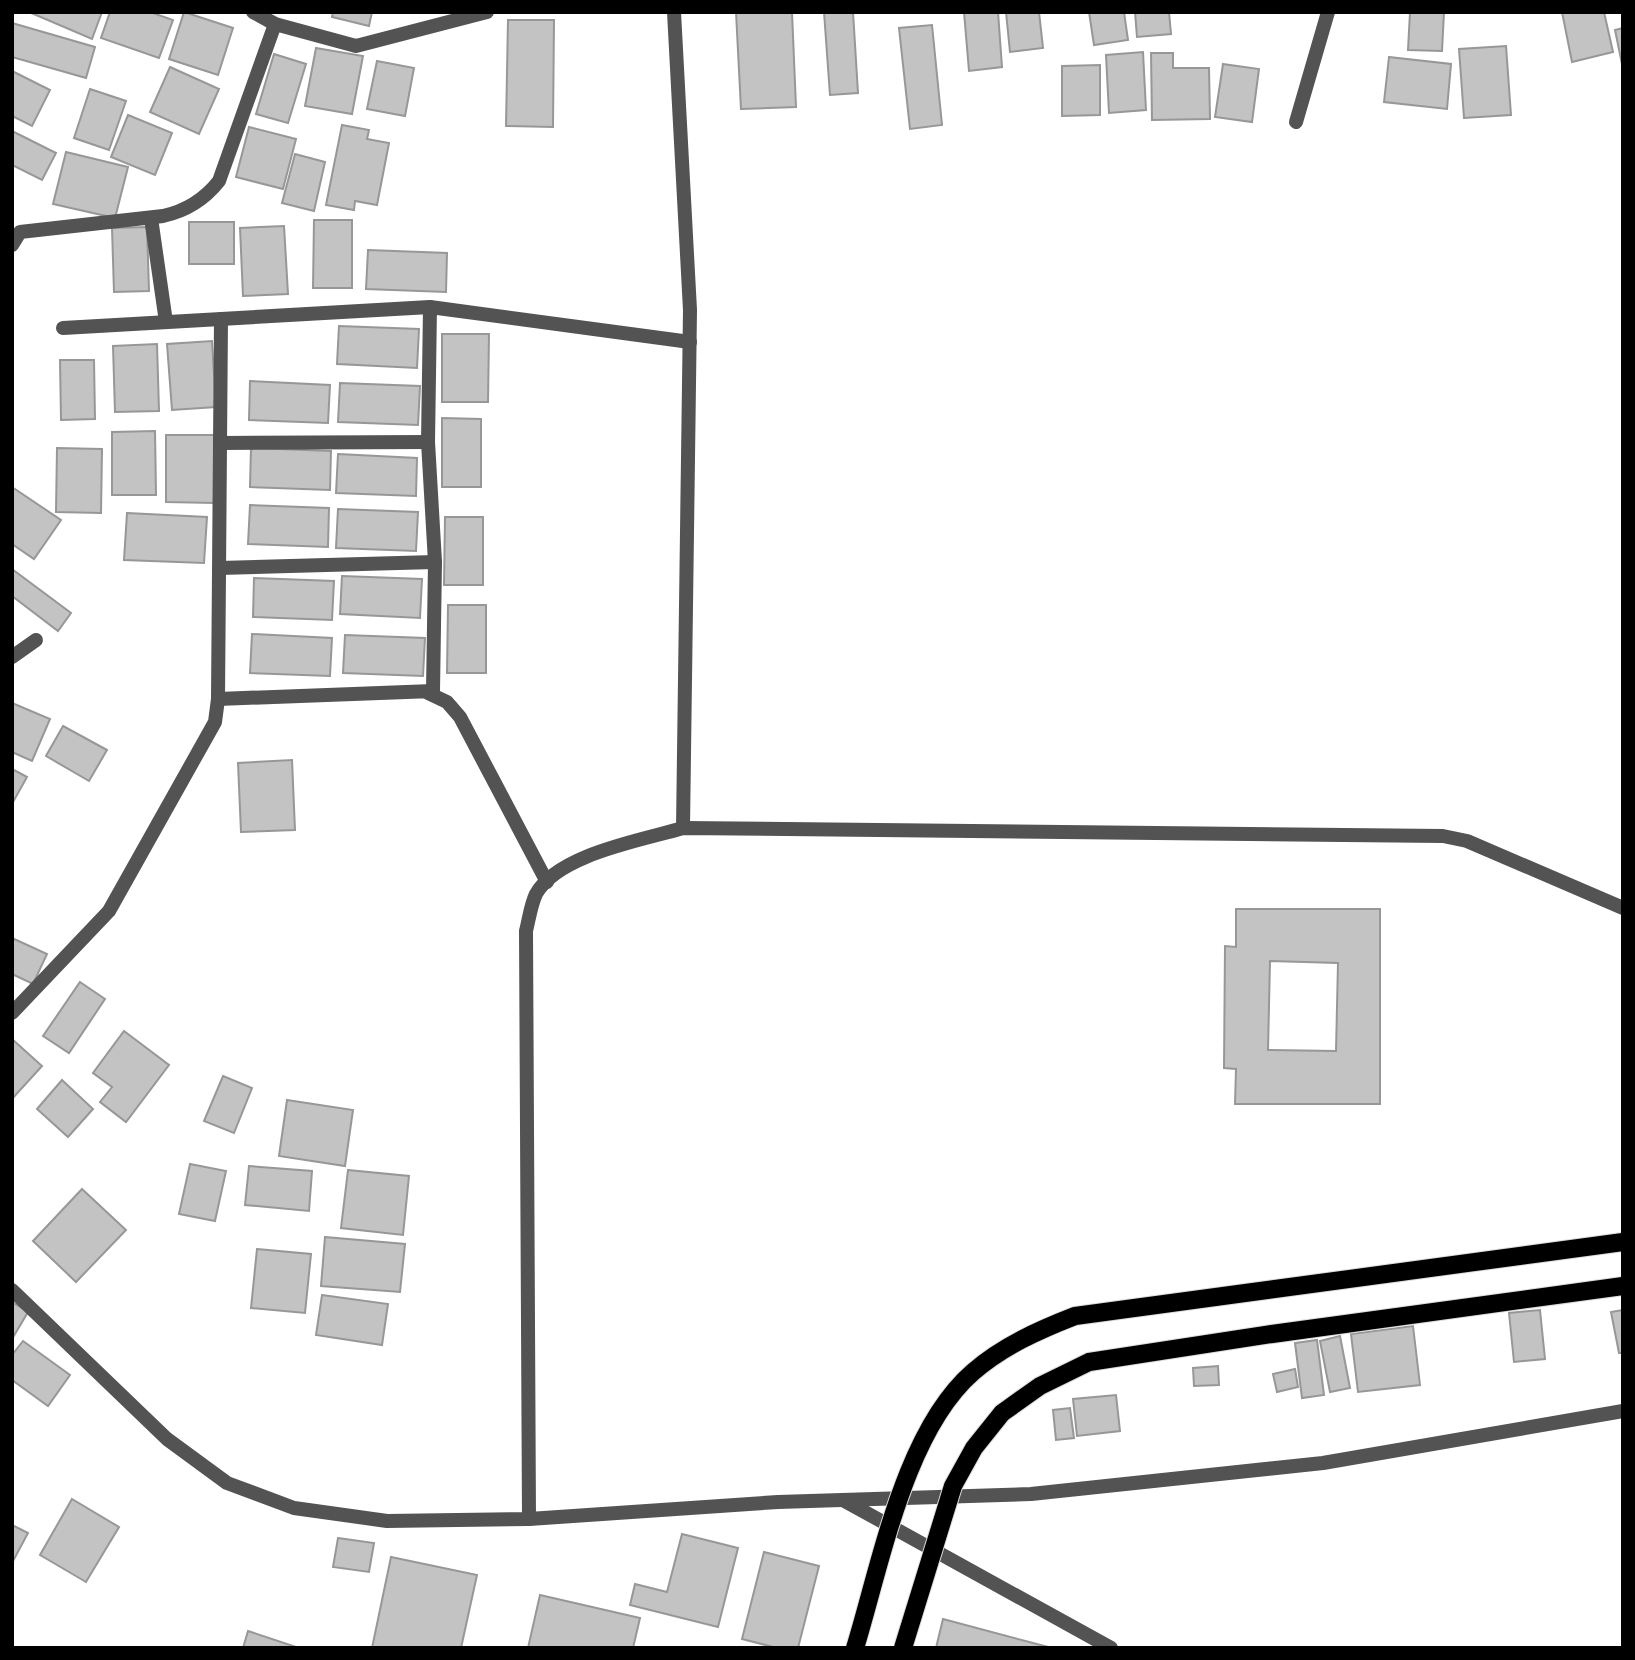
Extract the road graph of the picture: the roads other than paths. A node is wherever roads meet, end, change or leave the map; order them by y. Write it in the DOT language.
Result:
graph roads {
  1 [pos="253,12"];
  2 [pos="487,12"];
  3 [pos="674,12"];
  4 [pos="1328,12"];
  5 [pos="275,23"];
  6 [pos="1296,122"];
  7 [pos="151,218"];
  8 [pos="12,245"];
  9 [pos="430,307"];
  10 [pos="221,319"];
  11 [pos="166,322"];
  12 [pos="63,328"];
  13 [pos="690,342"];
  14 [pos="428,442"];
  15 [pos="220,443"];
  16 [pos="435,562"];
  17 [pos="219,568"];
  18 [pos="36,640"];
  19 [pos="12,657"];
  20 [pos="433,691"];
  21 [pos="218,699"];
  22 [pos="683,828"];
  23 [pos="547,882"];
  24 [pos="1623,908"];
  25 [pos="12,1013"];
  26 [pos="1623,1242"];
  27 [pos="1623,1286"];
  28 [pos="12,1290"];
  29 [pos="1623,1411"];
  30 [pos="842,1500"];
  31 [pos="529,1519"];
  32 [pos="855,1648"];
  33 [pos="903,1648"];
  34 [pos="1111,1648"];
  1 -- 5 [label="street"];
  2 -- 5 [label="street"];
  3 -- 13 [label="street"];
  4 -- 6 [label="street"];
  5 -- 7 [label="street"];
  7 -- 8 [label="street"];
  7 -- 11 [label="street"];
  9 -- 10 [label="street"];
  9 -- 13 [label="street"];
  9 -- 14 [label="street"];
  10 -- 11 [label="street"];
  10 -- 15 [label="street"];
  11 -- 12 [label="street"];
  13 -- 22 [label="street"];
  14 -- 15 [label="street"];
  14 -- 16 [label="street"];
  15 -- 17 [label="street"];
  16 -- 17 [label="street"];
  16 -- 20 [label="street"];
  17 -- 21 [label="street"];
  18 -- 19 [label="street"];
  20 -- 21 [label="street"];
  20 -- 23 [label="street"];
  21 -- 25 [label="street"];
  22 -- 23 [label="street"];
  22 -- 24 [label="street"];
  23 -- 31 [label="street"];
  26 -- 32 [label="main road, bridge"];
  27 -- 33 [label="main road, bridge"];
  28 -- 31 [label="street"];
  29 -- 30 [label="street"];
  30 -- 31 [label="street"];
  30 -- 34 [label="street"];
}
